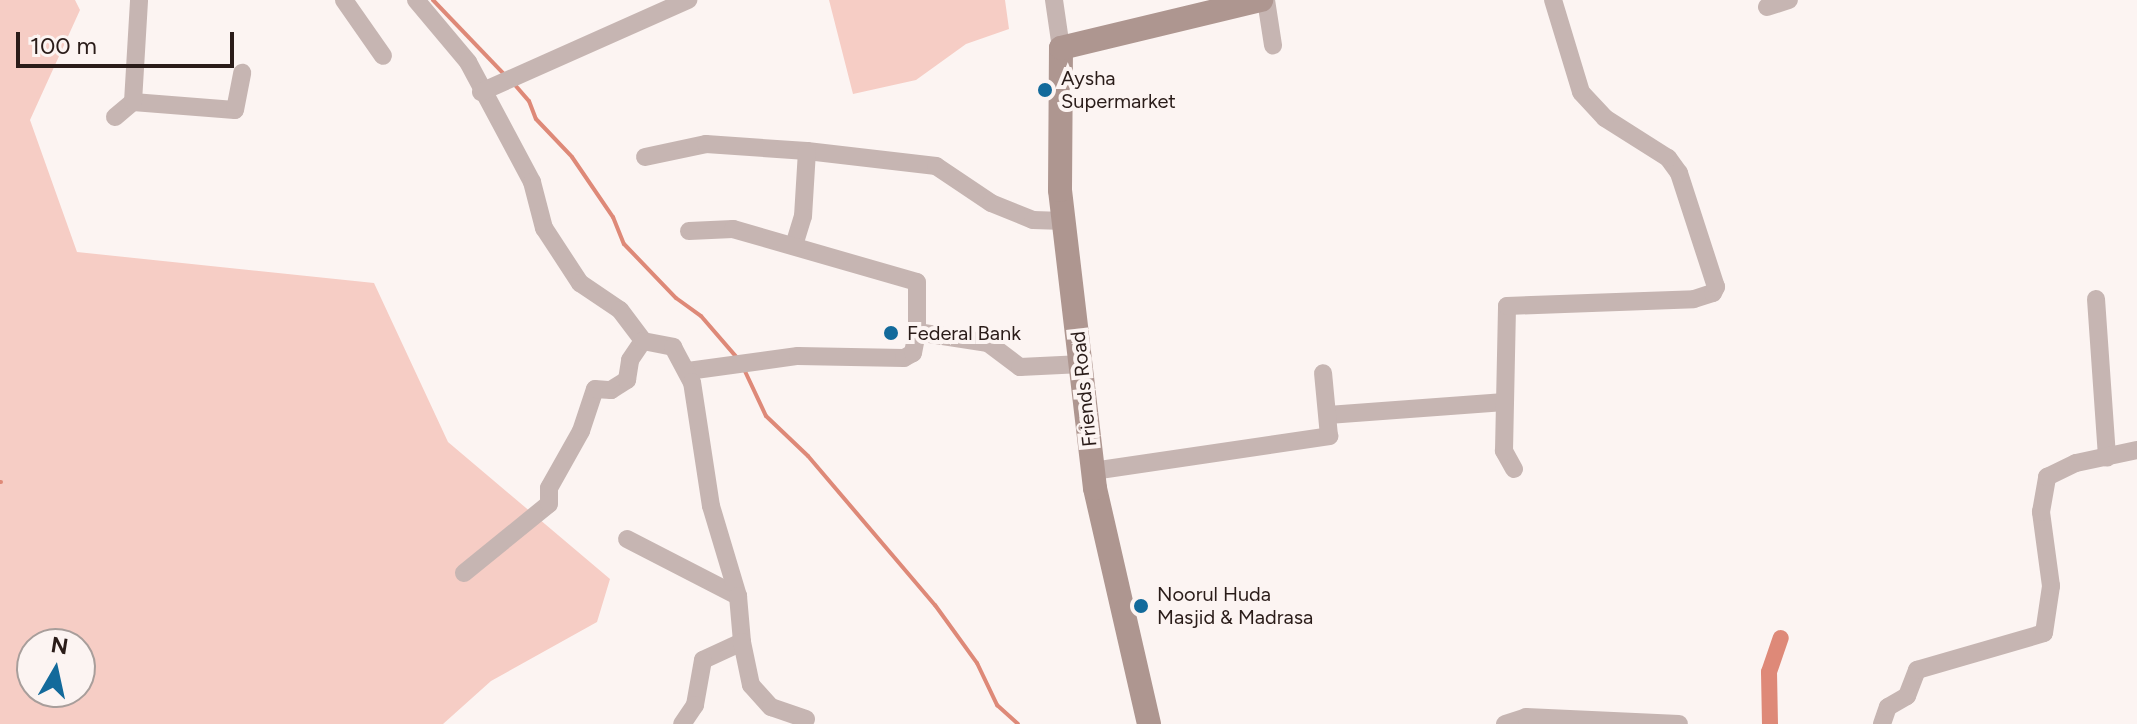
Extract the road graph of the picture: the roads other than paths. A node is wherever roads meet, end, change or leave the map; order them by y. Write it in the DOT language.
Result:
graph roads {
  1 [pos="139,0"];
  2 [pos="344,0"];
  3 [pos="416,0"];
  4 [pos="688,0"];
  5 [pos="1054,0"];
  6 [pos="1264,0"];
  7 [pos="1553,0"];
  8 [pos="1789,0"];
  9 [pos="1767,7"];
  10 [pos="1273,45"];
  11 [pos="1061,48"];
  12 [pos="383,56"];
  13 [pos="242,73"];
  14 [pos="481,92"];
  15 [pos="133,102"];
  16 [pos="115,117"];
  17 [pos="807,151"];
  18 [pos="645,157"];
  19 [pos="1064,221"];
  20 [pos="689,231"];
  21 [pos="794,245"];
  22 [pos="2096,299"];
  23 [pos="917,332"];
  24 [pos="643,341"];
  25 [pos="1082,364"];
  26 [pos="688,371"];
  27 [pos="1323,373"];
  28 [pos="1505,402"];
  29 [pos="1328,415"];
  30 [pos="2137,450"];
  31 [pos="2107,458"];
  32 [pos="1514,469"];
  33 [pos="1093,471"];
  34 [pos="627,539"];
  35 [pos="464,573"];
  36 [pos="738,596"];
  37 [pos="742,642"];
  38 [pos="806,719"];
  39 [pos="682,724"];
  40 [pos="1149,724"];
  41 [pos="1505,724"];
  42 [pos="1679,724"];
  43 [pos="1882,724"];
  1 -- 15 [label="street"];
  2 -- 12 [label="street"];
  3 -- 14 [label="street"];
  4 -- 14 [label="street"];
  5 -- 11 [label="street"];
  6 -- 10 [label="street"];
  6 -- 11 [label="main road"];
  7 -- 28 [label="street"];
  8 -- 9 [label="street"];
  11 -- 19 [label="main road, Friends Road"];
  13 -- 15 [label="street"];
  14 -- 24 [label="street"];
  15 -- 16 [label="street"];
  17 -- 18 [label="street"];
  17 -- 19 [label="street"];
  17 -- 21 [label="street"];
  19 -- 25 [label="main road, Friends Road"];
  20 -- 21 [label="street"];
  21 -- 23 [label="street"];
  22 -- 31 [label="street"];
  23 -- 25 [label="street"];
  23 -- 26 [label="street"];
  24 -- 26 [label="street"];
  24 -- 35 [label="street"];
  25 -- 33 [label="main road, Friends Road"];
  26 -- 36 [label="street"];
  27 -- 29 [label="street"];
  28 -- 29 [label="street"];
  28 -- 32 [label="street"];
  29 -- 33 [label="street"];
  30 -- 31 [label="street"];
  31 -- 43 [label="street"];
  33 -- 40 [label="main road, Friends Road"];
  34 -- 36 [label="street"];
  36 -- 37 [label="street"];
  37 -- 38 [label="street"];
  37 -- 39 [label="street"];
  41 -- 42 [label="street"];
}
